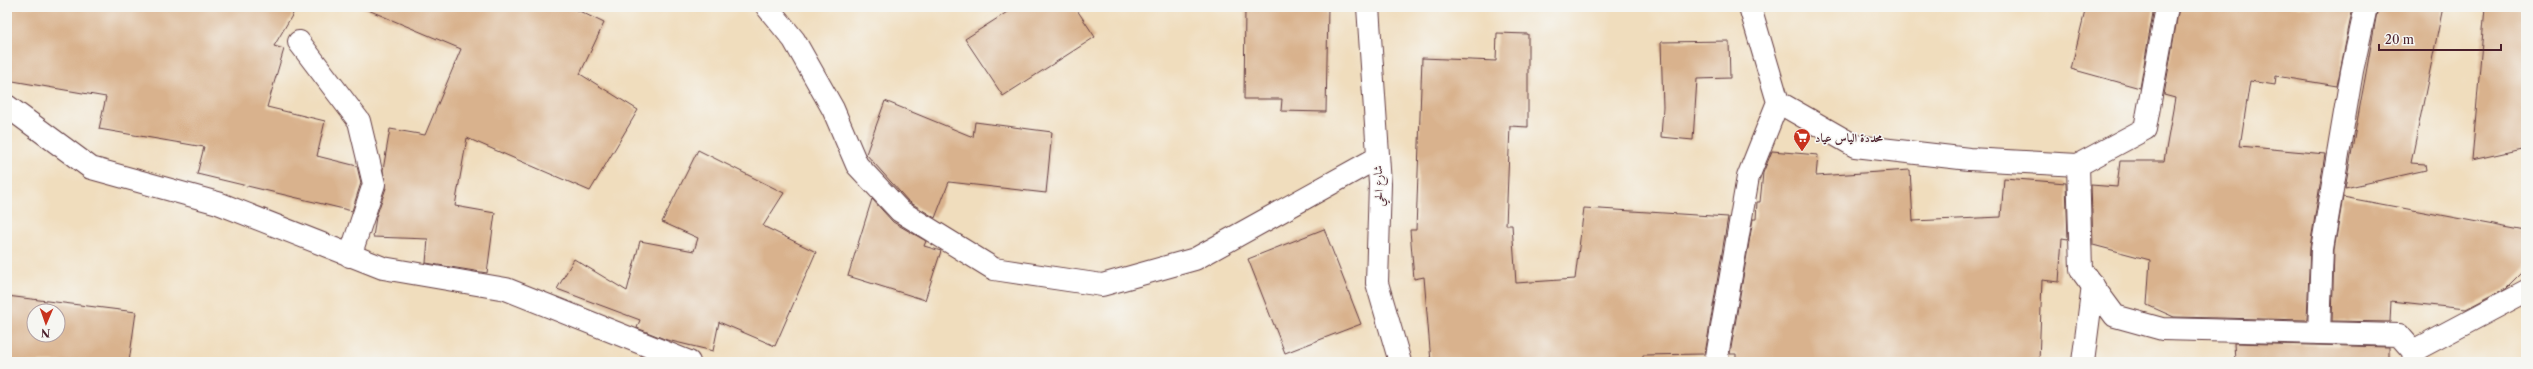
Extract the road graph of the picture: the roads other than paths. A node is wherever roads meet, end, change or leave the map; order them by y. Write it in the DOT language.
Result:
graph roads {
  1 [pos="767,7"];
  2 [pos="1368,7"];
  3 [pos="1750,7"];
  4 [pos="2167,7"];
  5 [pos="2366,7"];
  6 [pos="299,42"];
  7 [pos="1778,102"];
  8 [pos="7,106"];
  9 [pos="1377,158"];
  10 [pos="2078,165"];
  11 [pos="350,256"];
  12 [pos="2093,286"];
  13 [pos="2526,291"];
  14 [pos="2319,333"];
  15 [pos="2413,356"];
  16 [pos="689,362"];
  17 [pos="1400,362"];
  18 [pos="1716,362"];
  19 [pos="2083,362"];
  1 -- 9 [label="street"];
  2 -- 9 [label="street, شارع الحي"];
  3 -- 7 [label="street"];
  4 -- 10 [label="street"];
  5 -- 14 [label="street"];
  6 -- 11 [label="street"];
  7 -- 10 [label="street"];
  7 -- 18 [label="street"];
  8 -- 11 [label="street"];
  9 -- 17 [label="street, شارع الحي"];
  10 -- 12 [label="street"];
  11 -- 16 [label="street"];
  12 -- 14 [label="street"];
  12 -- 19 [label="street"];
  13 -- 15 [label="street"];
  14 -- 15 [label="street"];
}
